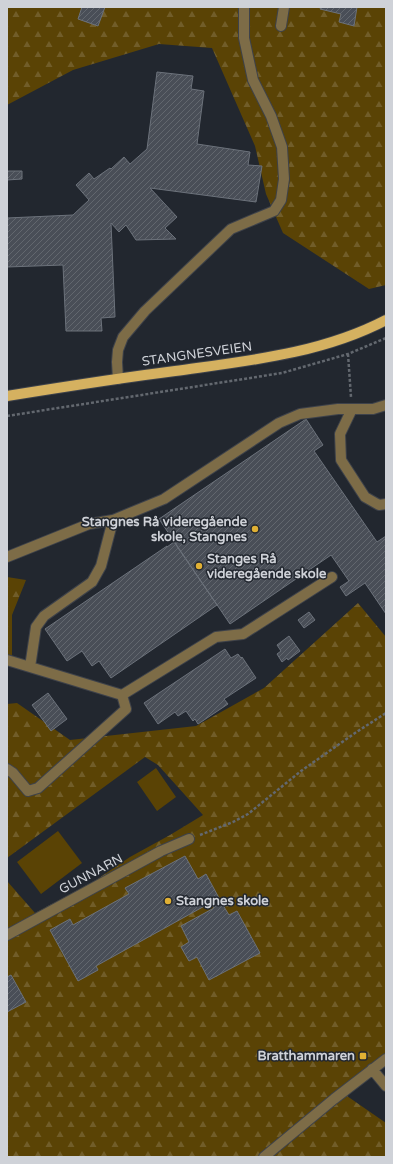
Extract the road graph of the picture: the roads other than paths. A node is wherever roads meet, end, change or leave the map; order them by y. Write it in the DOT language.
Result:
graph roads {
  1 [pos="244,7"];
  2 [pos="284,7"];
  3 [pos="281,26"];
  4 [pos="386,320"];
  5 [pos="118,379"];
  6 [pos="7,396"];
  7 [pos="386,405"];
  8 [pos="352,409"];
  9 [pos="386,504"];
  10 [pos="113,520"];
  11 [pos="7,557"];
  12 [pos="332,577"];
  13 [pos="7,660"];
  14 [pos="30,667"];
  15 [pos="122,695"];
  16 [pos="7,769"];
  17 [pos="190,839"];
  18 [pos="7,935"];
  19 [pos="386,1059"];
  20 [pos="372,1069"];
  21 [pos="386,1086"];
  22 [pos="264,1157"];
  1 -- 5 [label="street"];
  2 -- 3 [label="street"];
  4 -- 5 [label="main road, STANGNESVEIEN"];
  5 -- 6 [label="main road, STANGNESVEIEN"];
  7 -- 8 [label="street"];
  8 -- 9 [label="street"];
  8 -- 10 [label="street"];
  10 -- 11 [label="street"];
  10 -- 14 [label="street"];
  12 -- 15 [label="street"];
  13 -- 14 [label="street"];
  14 -- 15 [label="street"];
  15 -- 16 [label="street"];
  17 -- 18 [label="street, GUNNARN"];
  19 -- 20 [label="street"];
  20 -- 21 [label="street"];
  20 -- 22 [label="street"];
}
